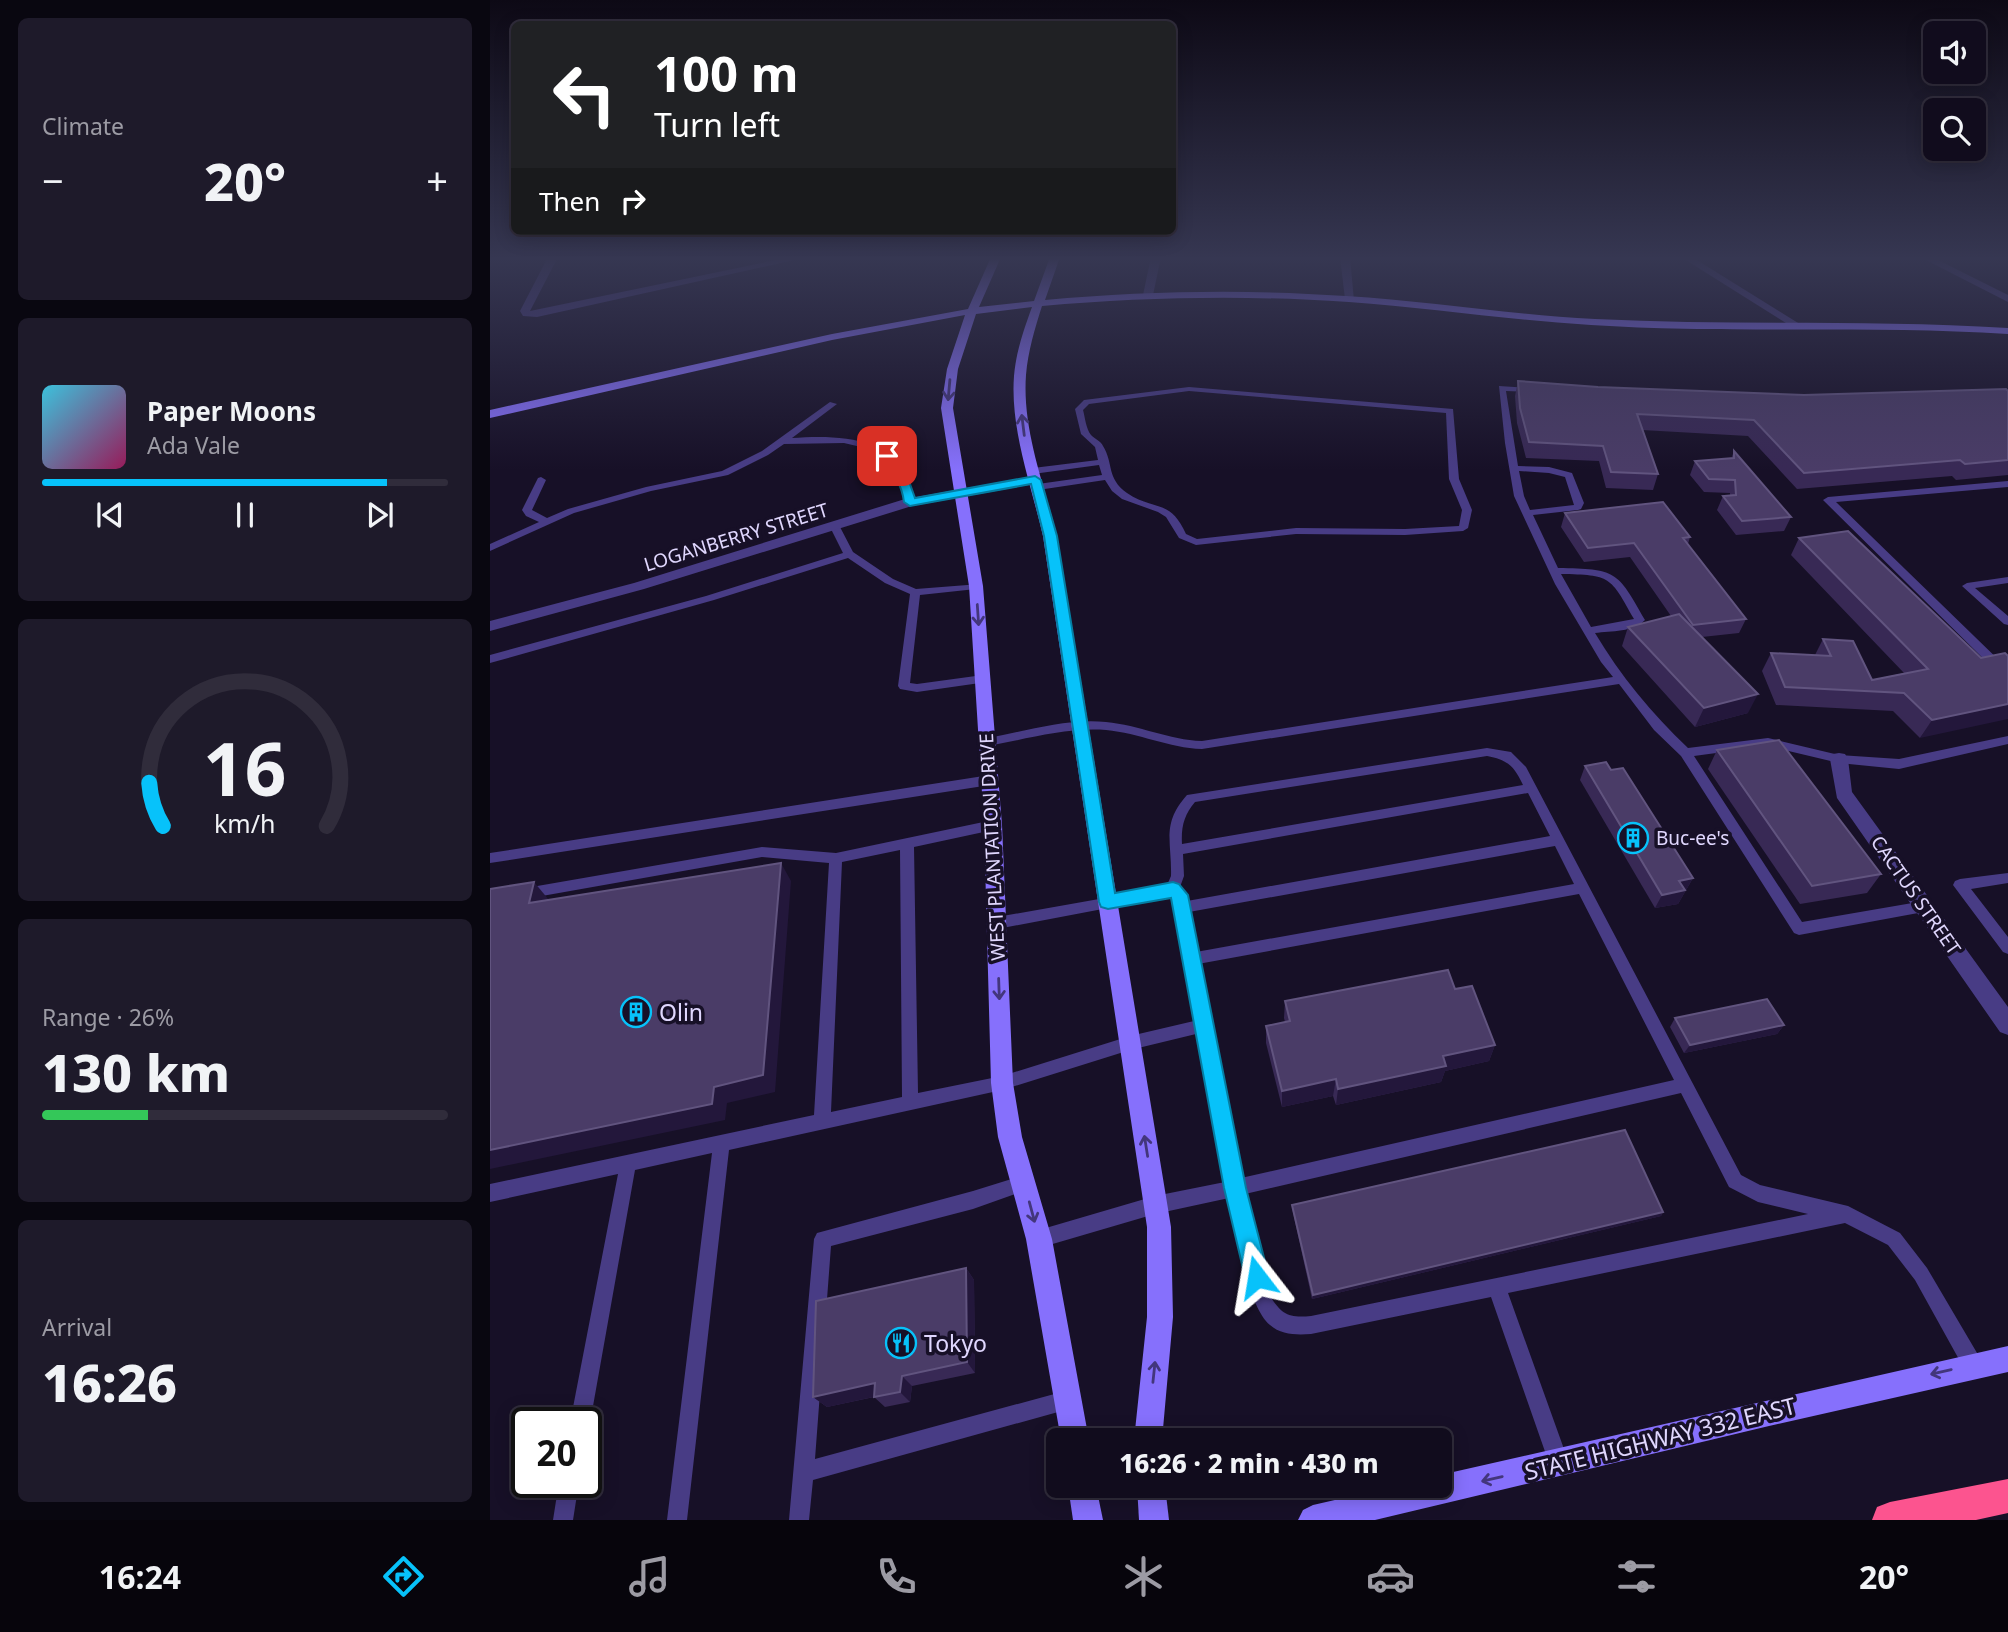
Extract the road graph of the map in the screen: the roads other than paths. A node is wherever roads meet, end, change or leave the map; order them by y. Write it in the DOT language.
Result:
graph roads {
  1 [pos="870,328"];
  2 [pos="966,328"];
  3 [pos="1030,328"];
  4 [pos="1960,328"];
  5 [pos="2008,331"];
  6 [pos="1540,391"];
  7 [pos="833,404"];
  8 [pos="490,414"];
  9 [pos="783,441"];
  10 [pos="1103,463"];
  11 [pos="1514,468"];
  12 [pos="1107,477"];
  13 [pos="1036,479"];
  14 [pos="541,480"];
  15 [pos="2008,484"];
  16 [pos="963,491"];
  17 [pos="910,502"];
  18 [pos="1527,513"];
  19 [pos="548,522"];
  20 [pos="835,527"];
  21 [pos="490,548"];
  22 [pos="849,554"];
  23 [pos="1554,571"];
  24 [pos="2008,580"];
  25 [pos="976,586"];
  26 [pos="915,593"];
  27 [pos="2008,622"];
  28 [pos="490,625"];
  29 [pos="1588,631"];
  30 [pos="490,659"];
  31 [pos="2008,676"];
  32 [pos="983,679"];
  33 [pos="1621,680"];
  34 [pos="1081,727"];
  35 [pos="2008,740"];
  36 [pos="988,742"];
  37 [pos="1685,753"];
  38 [pos="1839,759"];
  39 [pos="990,780"];
  40 [pos="1531,789"];
  41 [pos="993,825"];
  42 [pos="1558,840"];
  43 [pos="907,843"];
  44 [pos="1176,850"];
  45 [pos="490,858"];
  46 [pos="836,858"];
  47 [pos="2008,878"];
  48 [pos="1583,888"];
  49 [pos="1173,889"];
  50 [pos="517,895"];
  51 [pos="1108,902"];
  52 [pos="1924,907"];
  53 [pos="1182,908"];
  54 [pos="997,923"];
  55 [pos="2008,948"];
  56 [pos="1192,959"];
  57 [pos="2001,1004"];
  58 [pos="2008,1025"];
  59 [pos="1202,1026"];
  60 [pos="1130,1042"];
  61 [pos="1002,1083"];
  62 [pos="1685,1085"];
  63 [pos="910,1103"];
  64 [pos="822,1122"];
  65 [pos="722,1143"];
  66 [pos="628,1164"];
  67 [pos="1024,1183"];
  68 [pos="1235,1188"];
  69 [pos="490,1193"];
  70 [pos="1155,1205"];
  71 [pos="1848,1214"];
  72 [pos="1039,1239"];
  73 [pos="1497,1287"];
  74 [pos="2008,1359"];
  75 [pos="1973,1365"];
  76 [pos="1069,1399"];
  77 [pos="583,1407"];
  78 [pos="1073,1428"];
  79 [pos="1149,1428"];
  80 [pos="1559,1463"];
  81 [pos="804,1472"];
  82 [pos="2008,1496"];
  83 [pos="566,1498"];
  84 [pos="1084,1498"];
  85 [pos="1152,1498"];
  86 [pos="1384,1512"];
  87 [pos="562,1520"];
  88 [pos="677,1520"];
  89 [pos="799,1520"];
  90 [pos="1087,1520"];
  91 [pos="1154,1520"];
  92 [pos="1313,1520"];
  93 [pos="1891,1520"];
  1 -- 8 [label="main road"];
  2 -- 16 [label="main road, WEST PLANTATION DRIVE, one-way"];
  13 -- 3 [label="main road, one-way"];
  4 -- 5 [label="main road"];
  6 -- 11 [label="lane"];
  7 -- 9 [label="lane"];
  9 -- 17 [label="lane"];
  9 -- 19 [label="lane"];
  10 -- 12 [label="lane"];
  10 -- 12 [label="lane"];
  10 -- 13 [label="lane"];
  11 -- 18 [label="lane"];
  11 -- 18 [label="lane"];
  12 -- 13 [label="lane"];
  13 -- 16 [label="street, LOGANBERRY STREET"];
  13 -- 34 [label="main road"];
  14 -- 19 [label="lane"];
  15 -- 31 [label="lane"];
  16 -- 17 [label="street, LOGANBERRY STREET"];
  16 -- 25 [label="main road, WEST PLANTATION DRIVE"];
  17 -- 20 [label="street, LOGANBERRY STREET"];
  18 -- 23 [label="lane"];
  19 -- 21 [label="lane"];
  20 -- 22 [label="lane"];
  20 -- 28 [label="street, LOGANBERRY STREET"];
  22 -- 26 [label="lane"];
  22 -- 30 [label="lane"];
  23 -- 29 [label="lane"];
  23 -- 29 [label="lane"];
  24 -- 27 [label="lane"];
  25 -- 26 [label="lane"];
  25 -- 32 [label="main road, WEST PLANTATION DRIVE, one-way"];
  26 -- 32 [label="lane"];
  29 -- 33 [label="lane"];
  32 -- 36 [label="main road, WEST PLANTATION DRIVE"];
  33 -- 34 [label="lane"];
  33 -- 37 [label="lane"];
  34 -- 36 [label="lane"];
  34 -- 51 [label="main road"];
  35 -- 38 [label="lane"];
  36 -- 39 [label="main road, WEST PLANTATION DRIVE"];
  37 -- 38 [label="lane"];
  37 -- 52 [label="lane"];
  38 -- 52 [label="street, CACTUS STREET"];
  39 -- 41 [label="main road, WEST PLANTATION DRIVE"];
  39 -- 45 [label="lane"];
  40 -- 42 [label="lane"];
  40 -- 44 [label="lane"];
  40 -- 44 [label="lane"];
  41 -- 43 [label="lane"];
  41 -- 54 [label="main road, WEST PLANTATION DRIVE"];
  42 -- 48 [label="lane"];
  42 -- 53 [label="lane"];
  43 -- 46 [label="lane"];
  43 -- 63 [label="lane"];
  44 -- 49 [label="lane"];
  46 -- 50 [label="lane"];
  46 -- 64 [label="lane"];
  47 -- 55 [label="lane"];
  48 -- 56 [label="lane"];
  48 -- 62 [label="lane"];
  49 -- 51 [label="lane"];
  49 -- 53 [label="lane"];
  51 -- 54 [label="lane"];
  51 -- 60 [label="main road"];
  52 -- 57 [label="street, CACTUS STREET"];
  53 -- 56 [label="lane"];
  54 -- 61 [label="main road, WEST PLANTATION DRIVE, one-way"];
  56 -- 59 [label="lane"];
  57 -- 58 [label="street, CACTUS STREET"];
  59 -- 60 [label="lane"];
  59 -- 68 [label="lane"];
  60 -- 61 [label="lane"];
  70 -- 60 [label="main road, one-way"];
  61 -- 63 [label="lane"];
  61 -- 67 [label="main road, WEST PLANTATION DRIVE"];
  62 -- 68 [label="lane"];
  62 -- 71 [label="lane"];
  63 -- 64 [label="lane"];
  64 -- 65 [label="lane"];
  65 -- 66 [label="lane"];
  65 -- 88 [label="lane"];
  66 -- 69 [label="lane"];
  66 -- 77 [label="lane"];
  67 -- 72 [label="main road, WEST PLANTATION DRIVE, one-way"];
  67 -- 81 [label="lane"];
  68 -- 70 [label="lane"];
  68 -- 73 [label="lane"];
  70 -- 72 [label="lane"];
  79 -- 70 [label="main road, one-way"];
  71 -- 73 [label="lane"];
  71 -- 75 [label="lane"];
  72 -- 76 [label="main road, WEST PLANTATION DRIVE"];
  73 -- 80 [label="lane"];
  74 -- 75 [label="main road, STATE HIGHWAY 332 EAST"];
  75 -- 80 [label="main road, STATE HIGHWAY 332 EAST, one-way"];
  76 -- 78 [label="main road, WEST PLANTATION DRIVE"];
  76 -- 81 [label="lane"];
  80 -- 86 [label="main road, STATE HIGHWAY 332 EAST, one-way"];
  81 -- 89 [label="lane"];
  82 -- 93 [label="highway"];
  83 -- 87 [label="lane"];
  84 -- 90 [label="main road"];
  85 -- 91 [label="main road"];
  86 -- 92 [label="main road, STATE HIGHWAY 332 EAST"];
}
